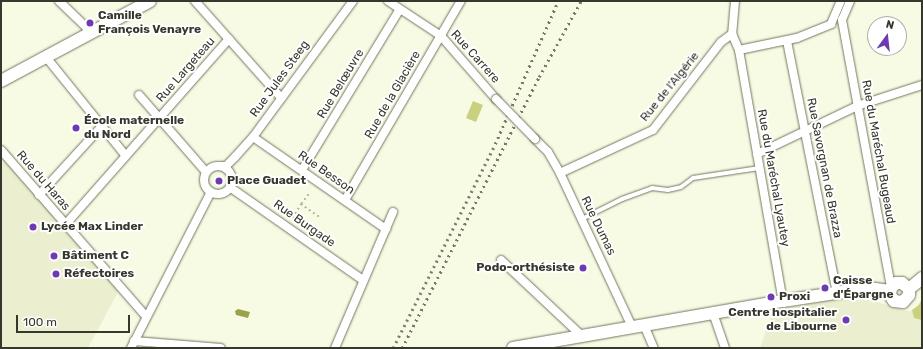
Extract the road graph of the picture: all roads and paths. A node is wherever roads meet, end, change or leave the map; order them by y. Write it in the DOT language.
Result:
graph roads {
  1 [pos="59,1"];
  2 [pos="150,1"];
  3 [pos="195,1"];
  4 [pos="353,1"];
  5 [pos="388,1"];
  6 [pos="461,1"];
  7 [pos="735,1"];
  8 [pos="841,1"];
  9 [pos="850,1"];
  10 [pos="400,9"];
  11 [pos="838,19"];
  12 [pos="90,33"];
  13 [pos="732,34"];
  14 [pos="441,36"];
  15 [pos="229,39"];
  16 [pos="787,44"];
  17 [pos="739,50"];
  18 [pos="46,57"];
  19 [pos="1,81"];
  20 [pos="922,85"];
  21 [pos="139,95"];
  22 [pos="281,98"];
  23 [pos="857,106"];
  24 [pos="159,119"];
  25 [pos="102,126"];
  26 [pos="805,130"];
  27 [pos="253,137"];
  28 [pos="535,138"];
  29 [pos="757,154"];
  30 [pos="3,156"];
  31 [pos="126,156"];
  32 [pos="222,166"];
  33 [pos="759,168"];
  34 [pos="302,170"];
  35 [pos="206,172"];
  36 [pos="560,173"];
  37 [pos="231,188"];
  38 [pos="211,192"];
  39 [pos="310,192"];
  40 [pos="39,195"];
  41 [pos="345,200"];
  42 [pos="301,204"];
  43 [pos="393,212"];
  44 [pos="292,218"];
  45 [pos="321,218"];
  46 [pos="582,219"];
  47 [pos="65,224"];
  48 [pos="386,229"];
  49 [pos="501,260"];
  50 [pos="922,278"];
  51 [pos="363,280"];
  52 [pos="890,290"];
  53 [pos="837,293"];
  54 [pos="784,301"];
  55 [pos="713,313"];
  56 [pos="146,316"];
  57 [pos="638,326"];
  58 [pos="582,336"];
  59 [pos="132,344"];
  60 [pos="221,348"];
  61 [pos="335,348"];
  62 [pos="513,348"];
  63 [pos="654,348"];
  64 [pos="725,348"];
  1 -- 12 [label="street"];
  2 -- 12 [label="main road"];
  3 -- 15 [label="street"];
  4 -- 22 [label="street, Rue Jules Steeg"];
  5 -- 10 [label="street, Rue Carrere"];
  6 -- 14 [label="street, Rue de la Glacière"];
  7 -- 13 [label="street"];
  8 -- 11 [label="street"];
  9 -- 11 [label="street"];
  10 -- 14 [label="street, Rue Carrere"];
  10 -- 34 [label="street, Rue Belœuvre"];
  11 -- 16 [label="street"];
  11 -- 23 [label="street, Rue du Maréchal Bugeaud"];
  12 -- 18 [label="main road"];
  13 -- 17 [label="street"];
  13 -- 36 [label="street, Rue de l'Algérie"];
  14 -- 28 [label="street, Rue Carrere, bridge"];
  14 -- 41 [label="street, Rue de la Glacière"];
  15 -- 22 [label="street"];
  15 -- 24 [label="street, Rue Largeteau"];
  16 -- 17 [label="street"];
  16 -- 26 [label="street, Rue Savorgnan de Brazza"];
  17 -- 29 [label="street, Rue du Maréchal Lyautey"];
  18 -- 19 [label="main road"];
  18 -- 25 [label="street"];
  20 -- 23 [label="street"];
  21 -- 24 [label="street"];
  22 -- 27 [label="street, Rue Jules Steeg"];
  23 -- 26 [label="street"];
  23 -- 52 [label="street, Rue du Maréchal Bugeaud"];
  24 -- 31 [label="street, Rue Largeteau"];
  24 -- 35 [label="street"];
  25 -- 31 [label="street"];
  25 -- 40 [label="street"];
  26 -- 29 [label="street"];
  26 -- 53 [label="street, Rue Savorgnan de Brazza"];
  27 -- 32 [label="street, Rue Jules Steeg"];
  27 -- 34 [label="street, Rue Besson"];
  28 -- 36 [label="street, Rue Dumas"];
  29 -- 33 [label="street, Rue du Maréchal Lyautey"];
  30 -- 40 [label="street, Rue du Haras"];
  31 -- 47 [label="street, Rue Largeteau"];
  32 -- 35 [label="street"];
  32 -- 37 [label="street"];
  33 -- 46 [label="lane"];
  33 -- 54 [label="street, Rue du Maréchal Lyautey"];
  34 -- 41 [label="street, Rue Besson"];
  35 -- 38 [label="street"];
  36 -- 46 [label="street, Rue Dumas"];
  37 -- 38 [label="street"];
  37 -- 51 [label="street, Rue Burgade"];
  38 -- 56 [label="street"];
  39 -- 42 [label="path"];
  40 -- 47 [label="street, Rue du Haras"];
  41 -- 48 [label="street, Rue Besson"];
  42 -- 44 [label="path"];
  42 -- 45 [label="path"];
  43 -- 48 [label="street"];
  46 -- 57 [label="street, Rue Dumas"];
  47 -- 56 [label="street, Rue du Haras"];
  48 -- 51 [label="street"];
  49 -- 58 [label="street"];
  50 -- 52 [label="main road"];
  51 -- 61 [label="street"];
  52 -- 53 [label="main road"];
  53 -- 54 [label="main road"];
  54 -- 55 [label="main road"];
  55 -- 57 [label="main road"];
  55 -- 64 [label="street"];
  56 -- 59 [label="street"];
  57 -- 58 [label="main road"];
  57 -- 63 [label="street, Rue Dumas"];
  58 -- 62 [label="main road"];
  59 -- 60 [label="street"];
}
